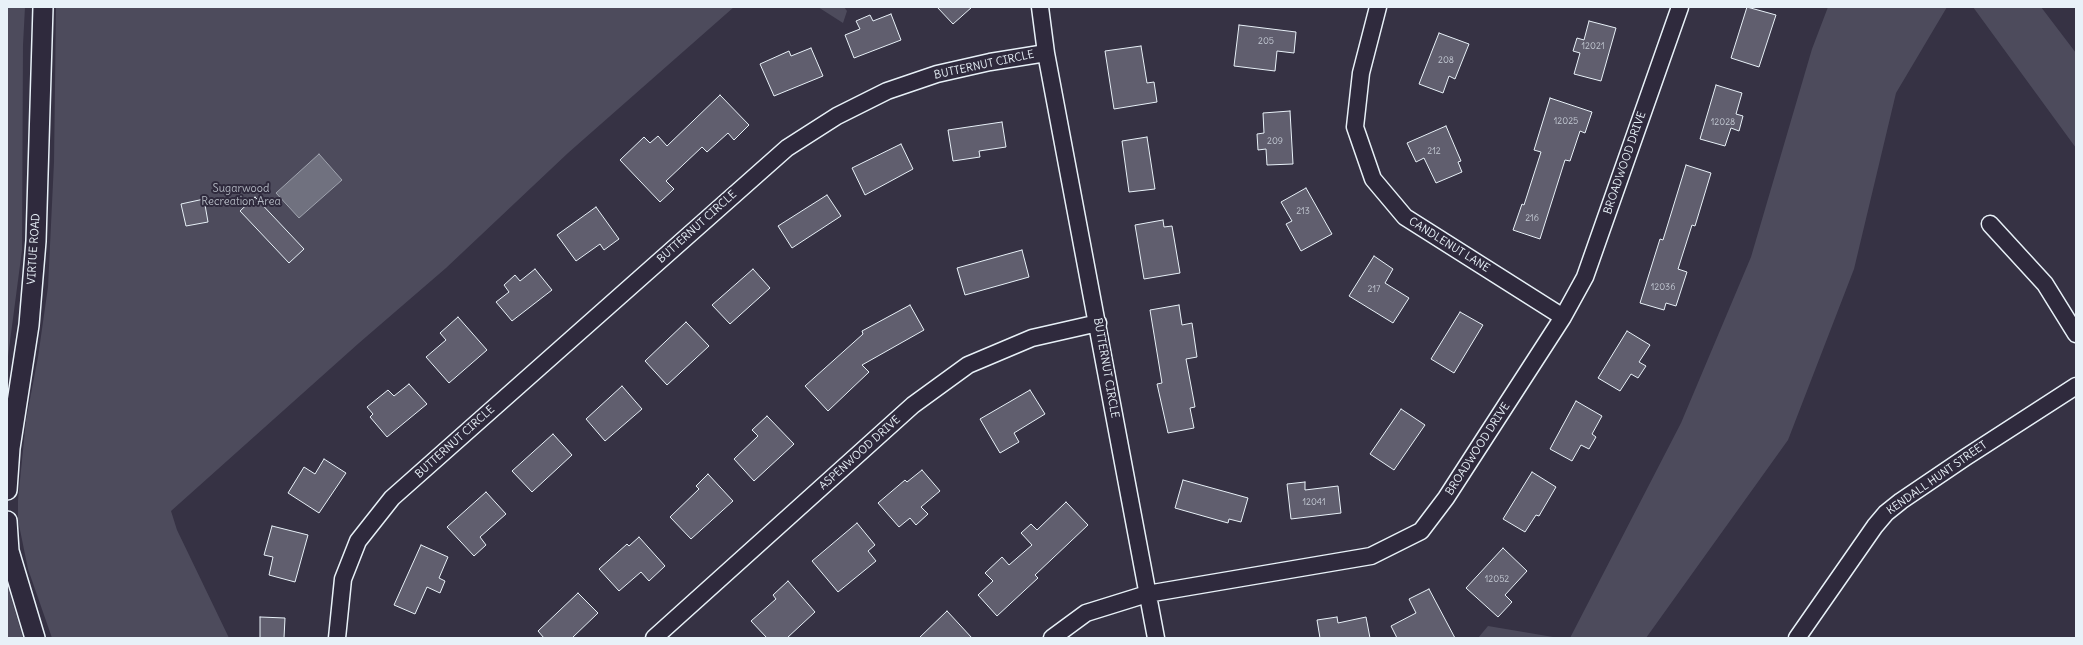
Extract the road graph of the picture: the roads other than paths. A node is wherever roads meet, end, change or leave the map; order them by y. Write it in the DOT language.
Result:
graph roads {
  1 [pos="43,7"];
  2 [pos="1040,7"];
  3 [pos="1378,7"];
  4 [pos="1680,7"];
  5 [pos="1046,53"];
  6 [pos="1990,224"];
  7 [pos="1563,317"];
  8 [pos="1098,323"];
  9 [pos="2076,334"];
  10 [pos="2076,386"];
  11 [pos="7,490"];
  12 [pos="7,522"];
  13 [pos="1147,594"];
  14 [pos="35,638"];
  15 [pos="337,638"];
  16 [pos="654,638"];
  17 [pos="1052,638"];
  18 [pos="1156,638"];
  19 [pos="1797,638"];
  1 -- 11 [label="street, VIRTUE ROAD"];
  2 -- 5 [label="street"];
  3 -- 7 [label="street, CANDLENUT LANE"];
  4 -- 7 [label="street, BROADWOOD DRIVE"];
  5 -- 8 [label="street, BUTTERNUT CIRCLE"];
  5 -- 15 [label="street, BUTTERNUT CIRCLE"];
  6 -- 9 [label="street"];
  7 -- 13 [label="street, BROADWOOD DRIVE"];
  8 -- 13 [label="street, BUTTERNUT CIRCLE"];
  8 -- 16 [label="street, ASPENWOOD DRIVE"];
  10 -- 19 [label="street, KENDALL HUNT STREET"];
  12 -- 14 [label="street"];
  13 -- 17 [label="street, BROADWOOD DRIVE"];
  13 -- 18 [label="street, BUTTERNUT CIRCLE"];
}
